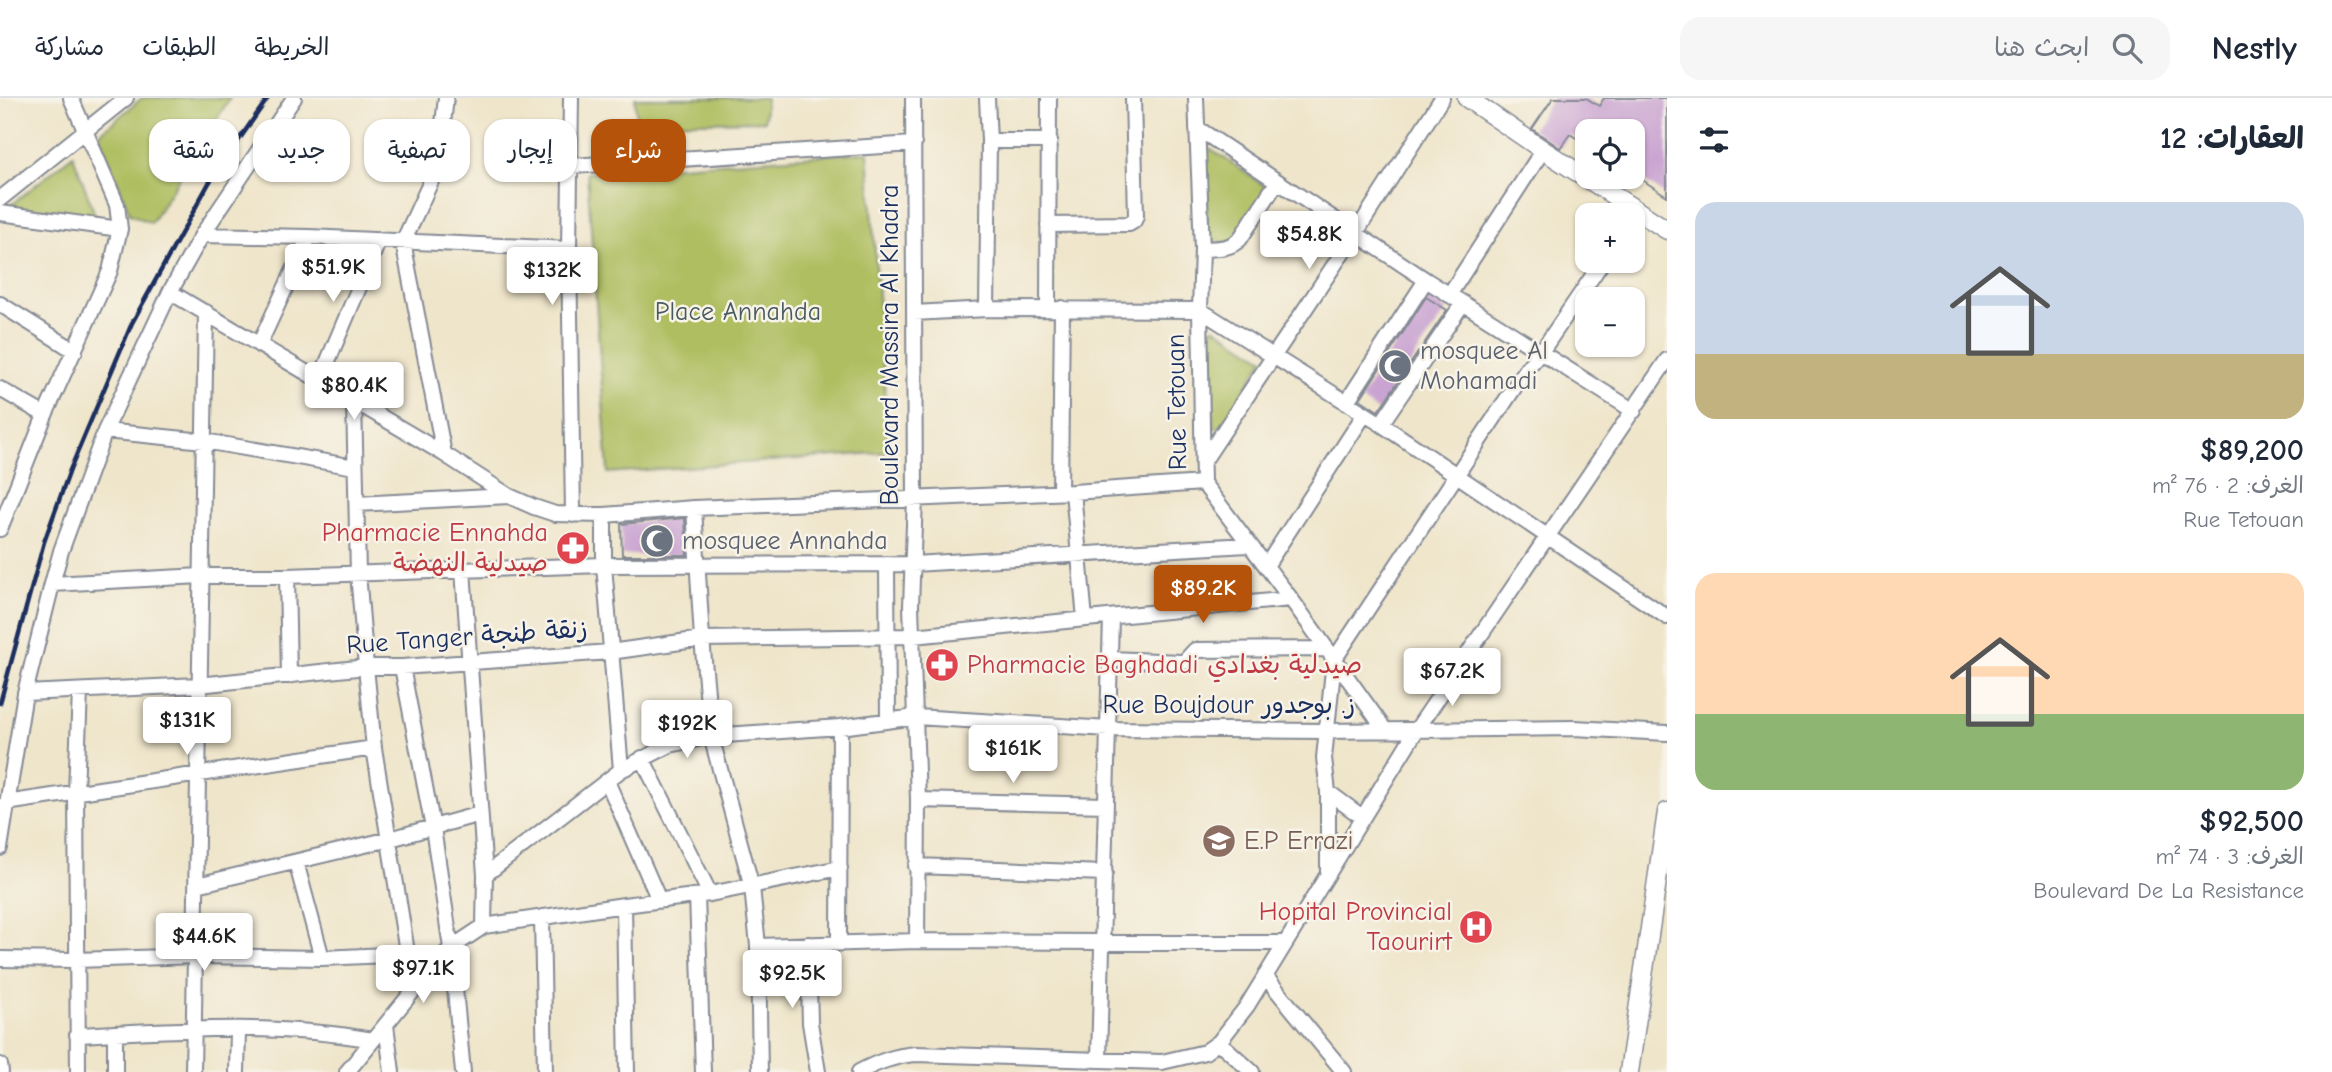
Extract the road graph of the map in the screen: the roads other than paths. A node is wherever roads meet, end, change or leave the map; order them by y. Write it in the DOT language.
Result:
graph roads {
  1 [pos="71,98"];
  2 [pos="126,98"];
  3 [pos="294,98"];
  4 [pos="446,98"];
  5 [pos="571,98"];
  6 [pos="914,98"];
  7 [pos="988,98"];
  8 [pos="1049,98"];
  9 [pos="1133,98"];
  10 [pos="1196,98"];
  11 [pos="1442,98"];
  12 [pos="1467,98"];
  13 [pos="571,119"];
  14 [pos="1198,128"];
  15 [pos="86,130"];
  16 [pos="989,141"];
  17 [pos="1050,141"];
  18 [pos="914,144"];
  19 [pos="1542,150"];
  20 [pos="577,166"];
  21 [pos="571,182"];
  22 [pos="1277,182"];
  23 [pos="0,199"];
  24 [pos="1619,203"];
  25 [pos="0,212"];
  26 [pos="1645,219"];
  27 [pos="1048,225"];
  28 [pos="120,229"];
  29 [pos="1667,230"];
  30 [pos="1355,234"];
  31 [pos="202,235"];
  32 [pos="309,237"];
  33 [pos="379,240"];
  34 [pos="403,242"];
  35 [pos="569,249"];
  36 [pos="1202,249"];
  37 [pos="1595,273"];
  38 [pos="1426,280"];
  39 [pos="170,292"];
  40 [pos="1449,295"];
  41 [pos="1463,303"];
  42 [pos="0,304"];
  43 [pos="1055,308"];
  44 [pos="987,309"];
  45 [pos="1200,310"];
  46 [pos="206,312"];
  47 [pos="914,313"];
  48 [pos="259,345"];
  49 [pos="75,351"];
  50 [pos="1541,352"];
  51 [pos="1272,356"];
  52 [pos="1667,360"];
  53 [pos="319,382"];
  54 [pos="0,389"];
  55 [pos="354,402"];
  56 [pos="1346,402"];
  57 [pos="1634,411"];
  58 [pos="45,415"];
  59 [pos="1364,415"];
  60 [pos="1381,424"];
  61 [pos="105,430"];
  62 [pos="204,441"];
  63 [pos="444,454"];
  64 [pos="1203,461"];
  65 [pos="355,467"];
  66 [pos="1457,477"];
  67 [pos="1203,483"];
  68 [pos="1066,492"];
  69 [pos="509,496"];
  70 [pos="915,498"];
  71 [pos="357,504"];
  72 [pos="694,508"];
  73 [pos="573,515"];
  74 [pos="604,515"];
  75 [pos="1,524"];
  76 [pos="1547,539"];
  77 [pos="1248,545"];
  78 [pos="1080,555"];
  79 [pos="887,564"];
  80 [pos="913,564"];
  81 [pos="604,565"];
  82 [pos="698,566"];
  83 [pos="1266,566"];
  84 [pos="463,570"];
  85 [pos="358,573"];
  86 [pos="201,576"];
  87 [pos="287,576"];
  88 [pos="52,584"];
  89 [pos="1291,599"];
  90 [pos="1111,617"];
  91 [pos="1667,617"];
  92 [pos="1085,619"];
  93 [pos="889,636"];
  94 [pos="913,636"];
  95 [pos="702,639"];
  96 [pos="610,652"];
  97 [pos="1330,655"];
  98 [pos="1111,659"];
  99 [pos="470,662"];
  100 [pos="366,667"];
  101 [pos="402,667"];
  102 [pos="289,676"];
  103 [pos="199,685"];
  104 [pos="80,691"];
  105 [pos="26,693"];
  106 [pos="916,717"];
  107 [pos="888,720"];
  108 [pos="840,727"];
  109 [pos="1109,729"];
  110 [pos="1417,729"];
  111 [pos="1385,730"];
  112 [pos="1325,731"];
  113 [pos="1667,733"];
  114 [pos="711,736"];
  115 [pos="374,748"];
  116 [pos="642,758"];
  117 [pos="621,770"];
  118 [pos="198,774"];
  119 [pos="607,781"];
  120 [pos="76,792"];
  121 [pos="1328,792"];
  122 [pos="918,800"];
  123 [pos="6,803"];
  124 [pos="1107,806"];
  125 [pos="1667,812"];
  126 [pos="480,814"];
  127 [pos="1362,817"];
  128 [pos="433,828"];
  129 [pos="390,839"];
  130 [pos="0,848"];
  131 [pos="296,862"];
  132 [pos="916,866"];
  133 [pos="840,869"];
  134 [pos="1105,873"];
  135 [pos="1328,873"];
  136 [pos="485,876"];
  137 [pos="197,885"];
  138 [pos="752,887"];
  139 [pos="704,895"];
  140 [pos="659,900"];
  141 [pos="624,905"];
  142 [pos="542,917"];
  143 [pos="484,926"];
  144 [pos="917,941"];
  145 [pos="839,942"];
  146 [pos="1284,943"];
  147 [pos="808,944"];
  148 [pos="1102,944"];
  149 [pos="758,946"];
  150 [pos="451,948"];
  151 [pos="408,954"];
  152 [pos="195,956"];
  153 [pos="322,958"];
  154 [pos="0,959"];
  155 [pos="76,960"];
  156 [pos="1265,976"];
  157 [pos="412,989"];
  158 [pos="387,1024"];
  159 [pos="194,1030"];
  160 [pos="238,1030"];
  161 [pos="115,1033"];
  162 [pos="78,1035"];
  163 [pos="373,1040"];
  164 [pos="1219,1042"];
  165 [pos="959,1056"];
  166 [pos="1099,1059"];
  167 [pos="0,1065"];
  168 [pos="1,1072"];
  169 [pos="78,1072"];
  170 [pos="115,1072"];
  171 [pos="193,1072"];
  172 [pos="237,1072"];
  173 [pos="347,1072"];
  174 [pos="392,1072"];
  175 [pos="463,1072"];
  176 [pos="545,1072"];
  177 [pos="627,1072"];
  178 [pos="703,1072"];
  179 [pos="760,1072"];
  180 [pos="818,1072"];
  181 [pos="859,1072"];
  182 [pos="952,1072"];
  183 [pos="1252,1072"];
  184 [pos="1344,1072"];
  185 [pos="1629,1072"];
  1 -- 15 [label="street"];
  2 -- 15 [label="street"];
  3 -- 31 [label="street"];
  4 -- 34 [label="street"];
  5 -- 13 [label="street"];
  6 -- 18 [label="street, Boulevard Massira Al Khadra"];
  7 -- 16 [label="street"];
  8 -- 17 [label="street"];
  9 -- 27 [label="street"];
  10 -- 14 [label="street, Rue Tetouan"];
  11 -- 30 [label="street"];
  12 -- 19 [label="main road"];
  14 -- 22 [label="street"];
  14 -- 36 [label="street, Rue Tetouan"];
  15 -- 23 [label="street"];
  15 -- 28 [label="street"];
  16 -- 17 [label="street"];
  16 -- 44 [label="street"];
  17 -- 27 [label="street"];
  18 -- 20 [label="street"];
  18 -- 47 [label="street, Boulevard Massira Al Khadra"];
  19 -- 24 [label="main road"];
  19 -- 40 [label="street"];
  21 -- 35 [label="street"];
  22 -- 30 [label="street"];
  22 -- 36 [label="street"];
  25 -- 28 [label="street"];
  26 -- 29 [label="main road"];
  27 -- 43 [label="street"];
  28 -- 49 [label="street"];
  30 -- 38 [label="street"];
  30 -- 51 [label="street"];
  31 -- 32 [label="street"];
  31 -- 39 [label="street"];
  32 -- 33 [label="street"];
  32 -- 48 [label="street"];
  33 -- 34 [label="street"];
  33 -- 53 [label="street"];
  34 -- 35 [label="street"];
  34 -- 63 [label="street"];
  35 -- 73 [label="street"];
  36 -- 45 [label="street, Rue Tetouan"];
  37 -- 50 [label="street"];
  38 -- 40 [label="street"];
  38 -- 56 [label="street"];
  39 -- 46 [label="street"];
  39 -- 61 [label="street"];
  40 -- 41 [label="street"];
  41 -- 50 [label="street"];
  41 -- 60 [label="street"];
  42 -- 49 [label="street"];
  43 -- 44 [label="street"];
  43 -- 45 [label="street"];
  43 -- 68 [label="street"];
  44 -- 47 [label="street"];
  45 -- 51 [label="street"];
  45 -- 64 [label="street, Rue Tetouan"];
  46 -- 48 [label="street"];
  46 -- 62 [label="street"];
  47 -- 70 [label="street, Boulevard Massira Al Khadra"];
  48 -- 53 [label="street"];
  49 -- 58 [label="street"];
  50 -- 57 [label="street"];
  50 -- 66 [label="street"];
  51 -- 56 [label="street"];
  51 -- 64 [label="street"];
  52 -- 57 [label="street"];
  53 -- 55 [label="street"];
  54 -- 58 [label="street"];
  55 -- 63 [label="street"];
  55 -- 65 [label="street"];
  56 -- 59 [label="street"];
  57 -- 76 [label="street"];
  58 -- 75 [label="street"];
  59 -- 60 [label="street"];
  59 -- 83 [label="street"];
  60 -- 66 [label="street"];
  61 -- 62 [label="street"];
  61 -- 88 [label="street"];
  62 -- 65 [label="street"];
  62 -- 86 [label="street"];
  63 -- 69 [label="street"];
  64 -- 67 [label="street, Rue Tetouan"];
  65 -- 71 [label="street"];
  66 -- 76 [label="street"];
  66 -- 97 [label="street"];
  67 -- 68 [label="street"];
  67 -- 77 [label="street, Rue Tetouan"];
  68 -- 70 [label="street"];
  68 -- 78 [label="street"];
  69 -- 71 [label="street"];
  69 -- 73 [label="street"];
  70 -- 72 [label="street"];
  70 -- 80 [label="street, Boulevard Massira Al Khadra"];
  71 -- 85 [label="street"];
  72 -- 74 [label="street"];
  72 -- 82 [label="street"];
  73 -- 74 [label="street"];
  74 -- 81 [label="street"];
  76 -- 91 [label="street"];
  76 -- 110 [label="street"];
  77 -- 78 [label="street"];
  77 -- 83 [label="street, Rue Tetouan"];
  78 -- 80 [label="street"];
  78 -- 92 [label="street"];
  79 -- 80 [label="street"];
  79 -- 82 [label="street"];
  79 -- 93 [label="street"];
  80 -- 94 [label="street, Boulevard Massira Al Khadra"];
  81 -- 82 [label="street"];
  81 -- 84 [label="street"];
  81 -- 96 [label="street"];
  82 -- 95 [label="street"];
  83 -- 89 [label="street, Rue Tetouan"];
  84 -- 85 [label="street"];
  84 -- 99 [label="street"];
  85 -- 87 [label="street"];
  85 -- 100 [label="street"];
  86 -- 87 [label="street"];
  86 -- 88 [label="street"];
  86 -- 103 [label="street"];
  87 -- 102 [label="street"];
  88 -- 105 [label="street"];
  89 -- 90 [label="street, Rue Tanger زنقة طنجة"];
  89 -- 97 [label="street, Rue Tetouan"];
  90 -- 92 [label="street, Rue Tanger زنقة طنجة"];
  90 -- 98 [label="street"];
  92 -- 94 [label="street, Rue Tanger زنقة طنجة"];
  93 -- 94 [label="street, Rue Tanger زنقة طنجة"];
  93 -- 95 [label="street, Rue Tanger زنقة طنجة"];
  93 -- 107 [label="street"];
  94 -- 106 [label="street, Boulevard Massira Al Khadra"];
  95 -- 96 [label="street, Rue Tanger زنقة طنجة"];
  95 -- 114 [label="street"];
  96 -- 99 [label="street, Rue Tanger زنقة طنجة"];
  96 -- 117 [label="street"];
  97 -- 98 [label="street"];
  97 -- 111 [label="street, Rue Tetouan"];
  97 -- 112 [label="street"];
  98 -- 109 [label="street"];
  99 -- 101 [label="street, Rue Tanger زنقة طنجة"];
  99 -- 126 [label="street"];
  100 -- 101 [label="street, Rue Tanger زنقة طنجة"];
  100 -- 102 [label="street, Rue Tanger زنقة طنجة"];
  100 -- 115 [label="street"];
  101 -- 128 [label="street"];
  102 -- 103 [label="street, Rue Tanger زنقة طنجة"];
  103 -- 104 [label="street, Rue Tanger زنقة طنجة"];
  103 -- 118 [label="street"];
  104 -- 105 [label="street, Rue Tanger زنقة طنجة"];
  104 -- 120 [label="street"];
  105 -- 123 [label="street"];
  106 -- 107 [label="street, Rue Boujdour ز. بوجدور"];
  106 -- 109 [label="street, Rue Boujdour ز. بوجدور"];
  106 -- 122 [label="street, Boulevard Massira Al Khadra"];
  107 -- 108 [label="street, Rue Boujdour ز. بوجدور"];
  108 -- 114 [label="street, Rue Boujdour ز. بوجدور"];
  108 -- 133 [label="street"];
  109 -- 112 [label="street, Rue Boujdour ز. بوجدور"];
  109 -- 124 [label="street"];
  110 -- 111 [label="street, Rue Boujdour ز. بوجدور"];
  110 -- 113 [label="street, Rue Boujdour ز. بوجدور"];
  110 -- 127 [label="street"];
  111 -- 112 [label="street, Rue Boujdour ز. بوجدور"];
  112 -- 121 [label="street"];
  114 -- 116 [label="street, Rue Boujdour ز. بوجدور"];
  114 -- 138 [label="street"];
  115 -- 118 [label="street"];
  115 -- 129 [label="street"];
  116 -- 117 [label="street, Rue Boujdour ز. بوجدور"];
  116 -- 139 [label="street"];
  117 -- 119 [label="street, Rue Boujdour ز. بوجدور"];
  118 -- 120 [label="street"];
  118 -- 137 [label="street"];
  119 -- 136 [label="street, Rue Boujdour ز. بوجدور"];
  119 -- 140 [label="street"];
  120 -- 123 [label="street"];
  120 -- 155 [label="street"];
  121 -- 127 [label="street"];
  121 -- 135 [label="street"];
  122 -- 124 [label="street"];
  122 -- 132 [label="street, Boulevard Massira Al Khadra"];
  123 -- 130 [label="street"];
  124 -- 134 [label="street"];
  125 -- 185 [label="main road"];
  126 -- 128 [label="street"];
  126 -- 136 [label="street"];
  127 -- 135 [label="street"];
  128 -- 129 [label="street"];
  128 -- 150 [label="street"];
  129 -- 131 [label="street"];
  129 -- 151 [label="street"];
  131 -- 137 [label="street"];
  131 -- 153 [label="street"];
  132 -- 134 [label="street"];
  132 -- 144 [label="street, Boulevard Massira Al Khadra"];
  133 -- 138 [label="street"];
  133 -- 145 [label="street"];
  134 -- 148 [label="street"];
  135 -- 146 [label="street"];
  136 -- 143 [label="street"];
  137 -- 152 [label="street"];
  138 -- 139 [label="street"];
  138 -- 149 [label="street"];
  139 -- 140 [label="street"];
  139 -- 178 [label="street"];
  140 -- 141 [label="street"];
  141 -- 142 [label="street"];
  141 -- 177 [label="street"];
  142 -- 143 [label="street"];
  142 -- 176 [label="street"];
  143 -- 150 [label="street"];
  144 -- 145 [label="street"];
  144 -- 148 [label="street"];
  145 -- 147 [label="street"];
  146 -- 148 [label="street"];
  146 -- 156 [label="street"];
  147 -- 149 [label="street"];
  147 -- 180 [label="street"];
  148 -- 166 [label="street"];
  149 -- 179 [label="street"];
  150 -- 157 [label="street"];
  150 -- 175 [label="street"];
  151 -- 153 [label="street"];
  151 -- 157 [label="street"];
  152 -- 153 [label="street"];
  152 -- 155 [label="street"];
  152 -- 159 [label="street"];
  154 -- 155 [label="street"];
  155 -- 162 [label="street"];
  156 -- 164 [label="street"];
  156 -- 184 [label="street"];
  157 -- 158 [label="street"];
  158 -- 163 [label="street"];
  158 -- 174 [label="street"];
  159 -- 160 [label="street"];
  159 -- 161 [label="street"];
  159 -- 171 [label="street"];
  160 -- 163 [label="street"];
  160 -- 172 [label="street"];
  161 -- 162 [label="street"];
  161 -- 170 [label="street"];
  162 -- 169 [label="street"];
  163 -- 173 [label="street"];
  164 -- 166 [label="street"];
  164 -- 183 [label="street"];
  165 -- 166 [label="street"];
  165 -- 181 [label="street"];
  165 -- 182 [label="street"];
  167 -- 168 [label="street"];
}
